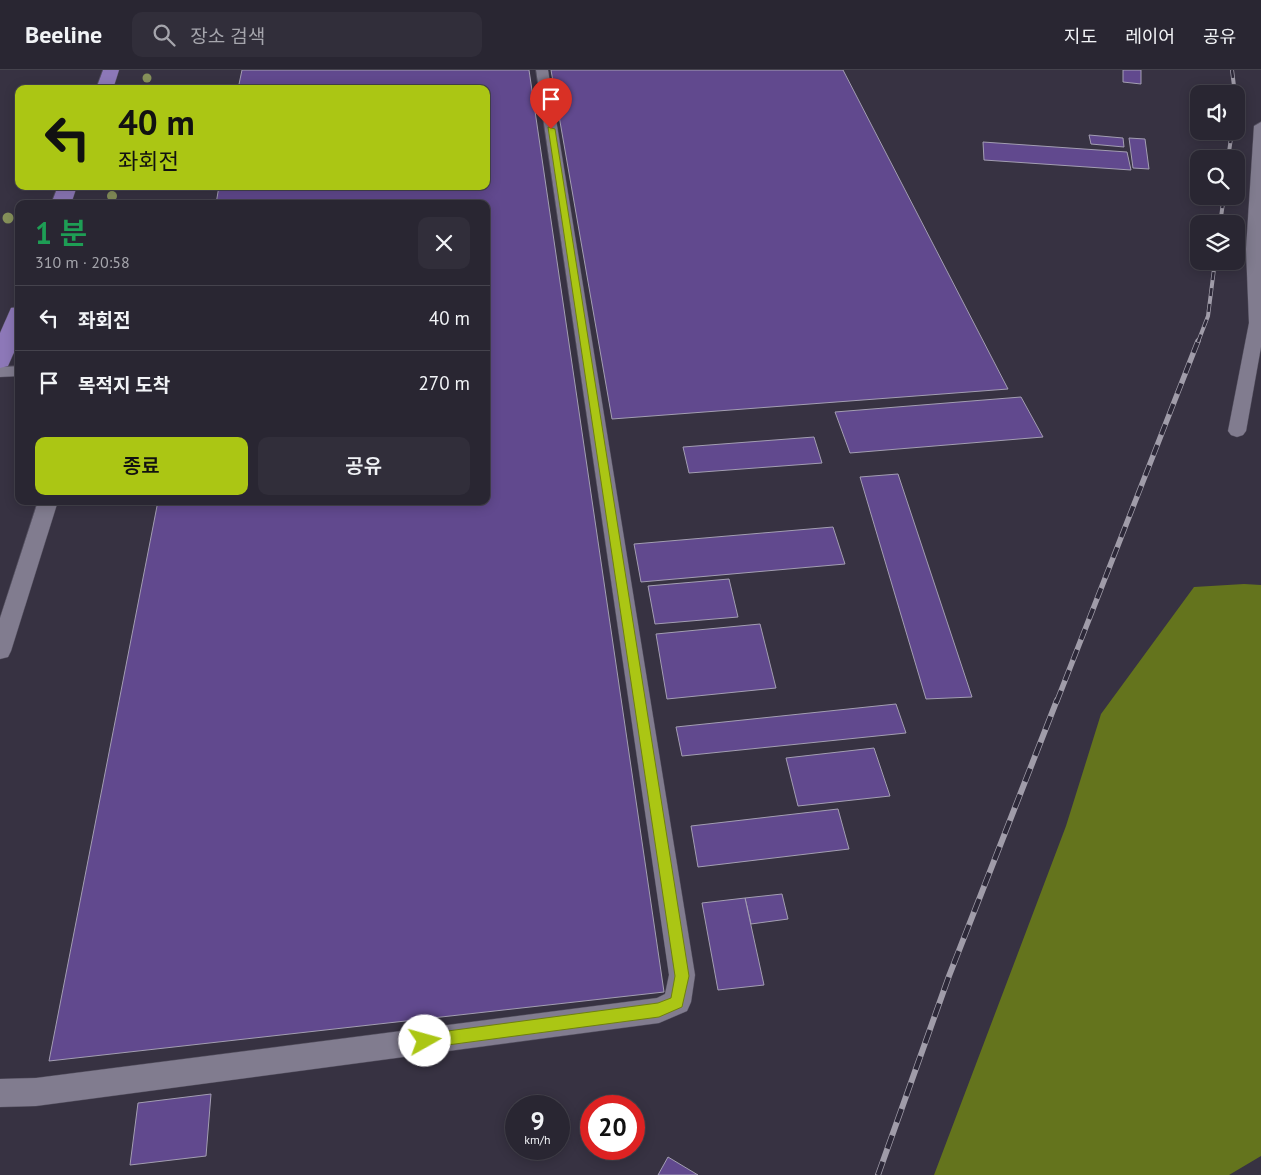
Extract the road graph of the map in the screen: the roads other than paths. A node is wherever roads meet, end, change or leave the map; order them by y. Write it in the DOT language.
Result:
graph roads {
  1 [pos="111,70"];
  2 [pos="542,70"];
  3 [pos="105,85"];
  4 [pos="1261,126"];
  5 [pos="15,323"];
  6 [pos="0,361"];
  7 [pos="15,371"];
  8 [pos="0,372"];
  9 [pos="1237,431"];
  10 [pos="47,505"];
  11 [pos="0,651"];
  12 [pos="0,1093"];
  1 -- 3 [label="main road"];
  2 -- 12 [label="lane"];
  4 -- 9 [label="lane"];
  5 -- 6 [label="main road"];
  7 -- 8 [label="lane"];
  10 -- 11 [label="lane"];
}
